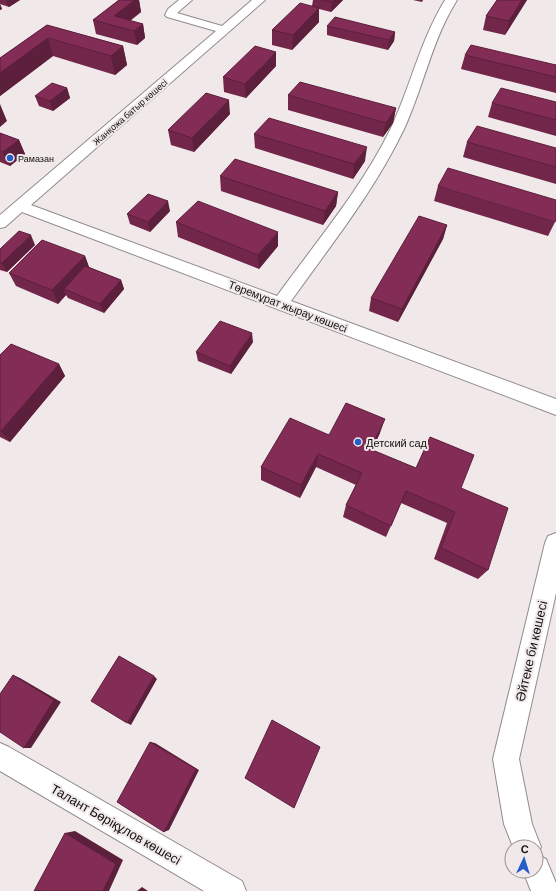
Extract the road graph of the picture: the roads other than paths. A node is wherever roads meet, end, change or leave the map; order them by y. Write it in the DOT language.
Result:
graph roads {
  1 [pos="186,0"];
  2 [pos="259,0"];
  3 [pos="451,0"];
  4 [pos="224,30"];
  5 [pos="20,206"];
  6 [pos="0,223"];
  7 [pos="280,304"];
  8 [pos="556,407"];
  9 [pos="556,543"];
  10 [pos="0,756"];
  11 [pos="524,839"];
  12 [pos="540,879"];
  13 [pos="232,891"];
  14 [pos="545,891"];
  1 -- 4 [label="street"];
  2 -- 4 [label="street, Жанқожа батыр көшесі"];
  3 -- 7 [label="street"];
  4 -- 5 [label="street, Жанқожа батыр көшесі"];
  5 -- 6 [label="street, Жанқожа батыр көшесі"];
  5 -- 7 [label="street, Төремұрат жырау көшесі"];
  7 -- 8 [label="street, Төремұрат жырау көшесі"];
  9 -- 11 [label="street, Әйтеке би көшесі"];
  10 -- 13 [label="street, Талант Бөріқұлов көшесі"];
  12 -- 14 [label="street"];
}
